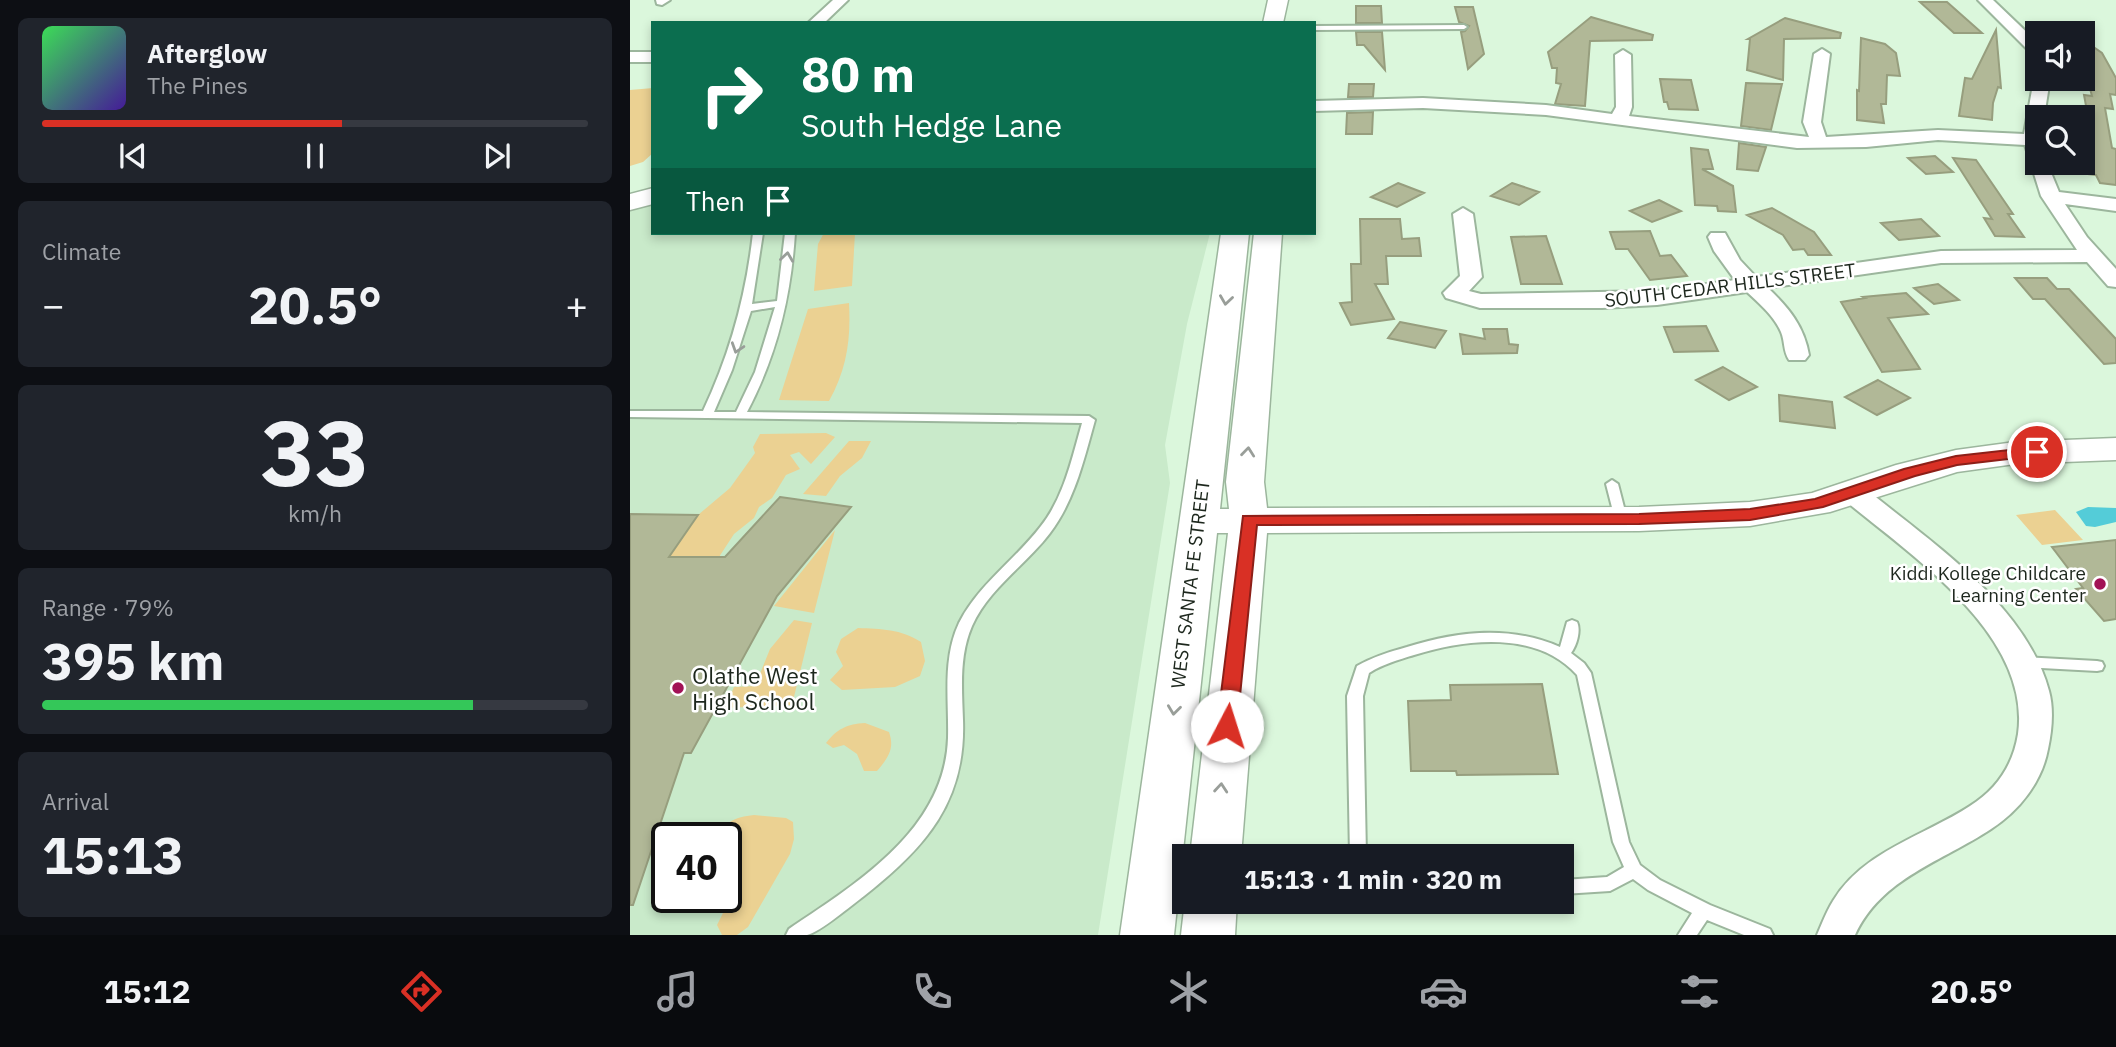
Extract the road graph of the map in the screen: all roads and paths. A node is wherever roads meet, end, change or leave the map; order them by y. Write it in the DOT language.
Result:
graph roads {
  1 [pos="841,0"];
  2 [pos="1278,0"];
  3 [pos="1985,0"];
  4 [pos="817,21"];
  5 [pos="1273,21"];
  6 [pos="1464,27"];
  7 [pos="1316,28"];
  8 [pos="2025,39"];
  9 [pos="1822,54"];
  10 [pos="1623,55"];
  11 [pos="630,57"];
  12 [pos="651,57"];
  13 [pos="1427,86"];
  14 [pos="1423,103"];
  15 [pos="1316,106"];
  16 [pos="1619,118"];
  17 [pos="1820,144"];
  18 [pos="2025,147"];
  19 [pos="2043,175"];
  20 [pos="651,188"];
  21 [pos="630,193"];
  22 [pos="651,197"];
  23 [pos="2052,197"];
  24 [pos="630,202"];
  25 [pos="2116,205"];
  26 [pos="1463,214"];
  27 [pos="758,235"];
  28 [pos="790,235"];
  29 [pos="1235,235"];
  30 [pos="1268,235"];
  31 [pos="1718,237"];
  32 [pos="2093,256"];
  33 [pos="2116,281"];
  34 [pos="1751,284"];
  35 [pos="782,303"];
  36 [pos="749,308"];
  37 [pos="1797,355"];
  38 [pos="630,414"];
  39 [pos="707,415"];
  40 [pos="740,415"];
  41 [pos="2116,449"];
  42 [pos="1852,492"];
  43 [pos="1249,520"];
  44 [pos="1197,521"];
  45 [pos="1572,625"];
  46 [pos="1562,654"];
  47 [pos="2023,662"];
  48 [pos="2097,666"];
  49 [pos="1216,844"];
  50 [pos="1357,844"];
  51 [pos="1634,870"];
  52 [pos="1574,886"];
  53 [pos="1704,910"];
  54 [pos="1210,914"];
  55 [pos="795,935"];
  56 [pos="1147,935"];
  57 [pos="1208,935"];
  58 [pos="1687,935"];
  59 [pos="1764,935"];
  60 [pos="1836,935"];
  1 -- 4 [label="street"];
  2 -- 5 [label="street"];
  3 -- 8 [label="street"];
  6 -- 7 [label="lane"];
  9 -- 17 [label="street"];
  10 -- 16 [label="street"];
  11 -- 12 [label="street"];
  13 -- 14 [label="street"];
  14 -- 15 [label="street"];
  14 -- 16 [label="street"];
  16 -- 17 [label="street"];
  17 -- 18 [label="street"];
  19 -- 23 [label="street"];
  20 -- 21 [label="street"];
  22 -- 24 [label="street"];
  23 -- 25 [label="street"];
  23 -- 32 [label="street"];
  26 -- 34 [label="street, SOUTH CEDAR HILLS STREET"];
  27 -- 36 [label="lane"];
  35 -- 28 [label="lane, one-way"];
  29 -- 44 [label="street, WEST SANTA FE STREET, one-way"];
  43 -- 30 [label="street, one-way"];
  31 -- 34 [label="street"];
  32 -- 33 [label="street"];
  32 -- 34 [label="street, SOUTH CEDAR HILLS STREET"];
  34 -- 37 [label="street"];
  35 -- 36 [label="lane"];
  35 -- 40 [label="lane"];
  36 -- 39 [label="lane, one-way"];
  38 -- 39 [label="lane"];
  39 -- 40 [label="lane"];
  40 -- 55 [label="lane"];
  41 -- 42 [label="street"];
  42 -- 43 [label="street"];
  42 -- 47 [label="street"];
  43 -- 44 [label="street"];
  49 -- 43 [label="street, one-way"];
  44 -- 56 [label="street, WEST SANTA FE STREET, one-way"];
  45 -- 46 [label="lane"];
  46 -- 50 [label="lane"];
  46 -- 51 [label="lane"];
  47 -- 48 [label="lane"];
  47 -- 60 [label="street"];
  51 -- 52 [label="lane"];
  51 -- 53 [label="lane"];
  53 -- 58 [label="lane"];
  53 -- 59 [label="lane"];
  54 -- 57 [label="street"];
}
